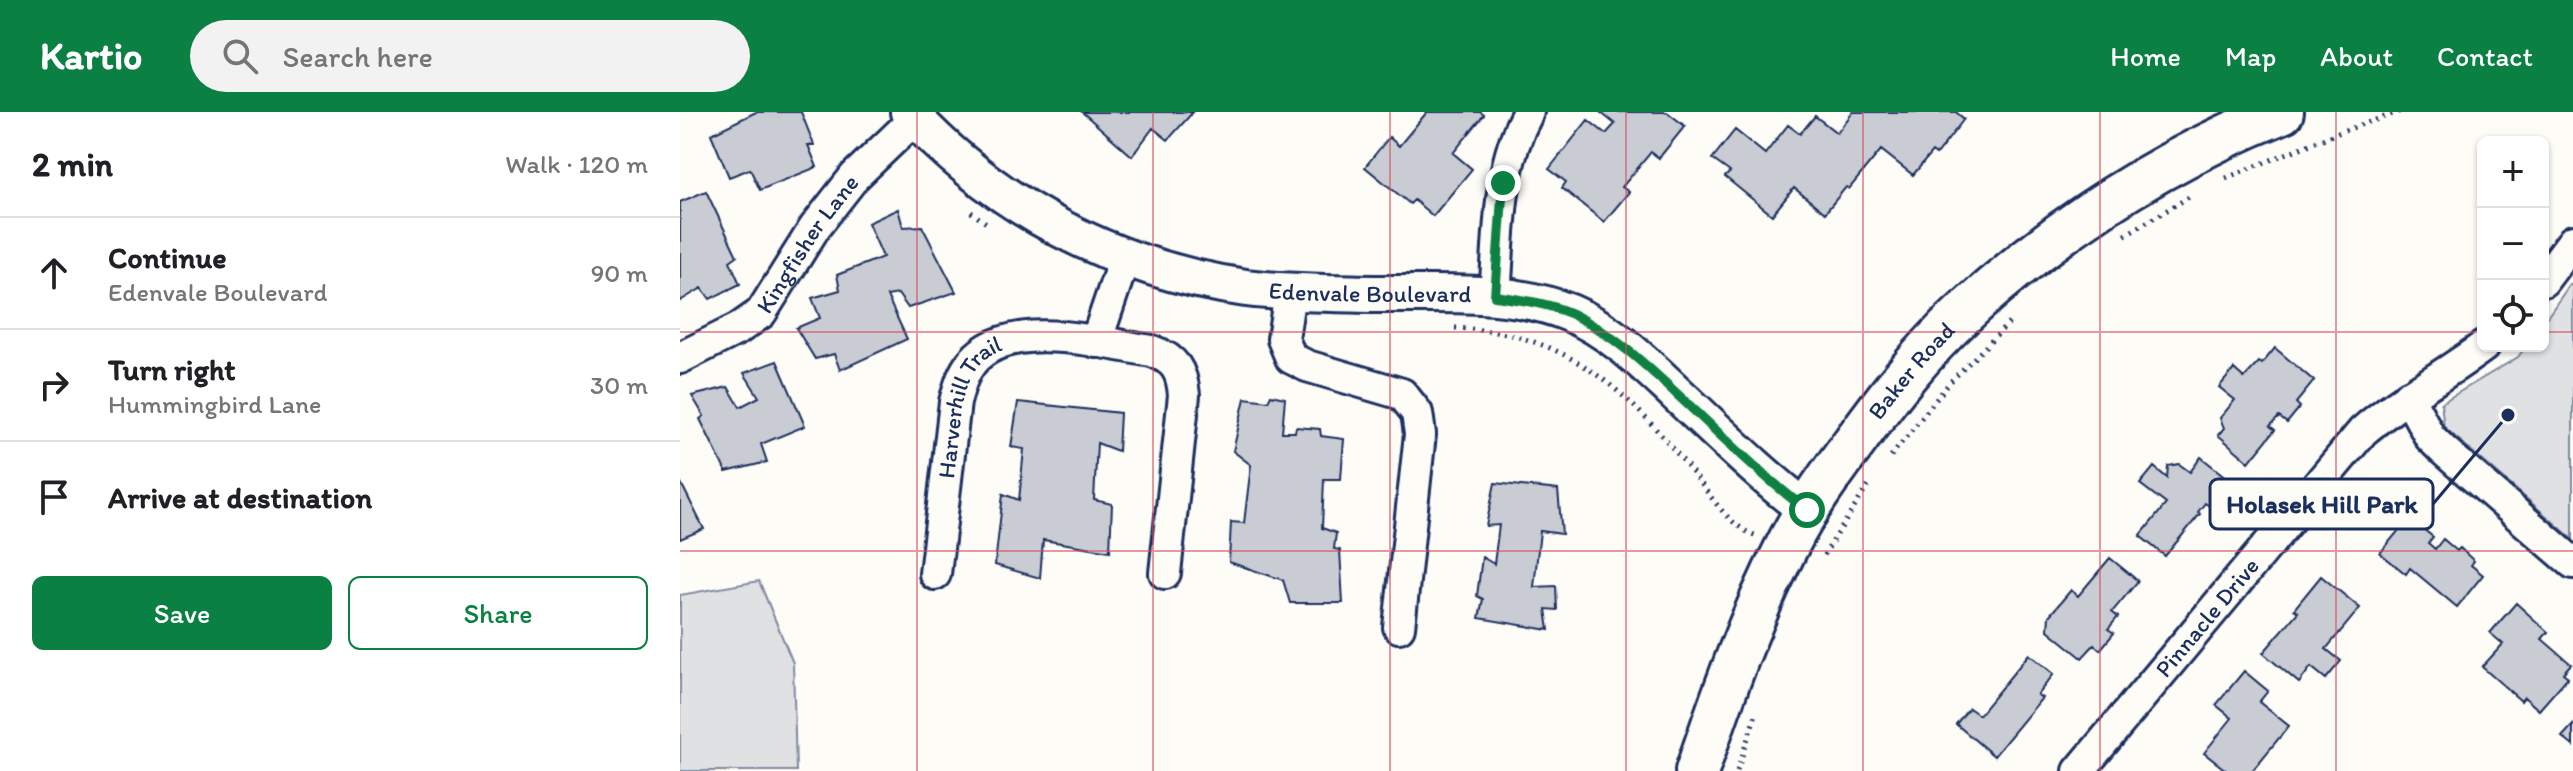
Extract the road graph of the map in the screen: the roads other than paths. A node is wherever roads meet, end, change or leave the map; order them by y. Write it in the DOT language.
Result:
graph roads {
  1 [pos="1528,112"];
  2 [pos="2282,112"];
  3 [pos="915,114"];
  4 [pos="2573,241"];
  5 [pos="1124,259"];
  6 [pos="2544,280"];
  7 [pos="1290,292"];
  8 [pos="1495,296"];
  9 [pos="1096,342"];
  10 [pos="2477,351"];
  11 [pos="680,358"];
  12 [pos="2408,396"];
  13 [pos="1807,510"];
  14 [pos="2573,563"];
  15 [pos="1165,573"];
  16 [pos="935,574"];
  17 [pos="1399,627"];
  18 [pos="1697,771"];
  19 [pos="2079,771"];
  1 -- 8 [label="street"];
  2 -- 13 [label="main road, Baker Road"];
  3 -- 5 [label="street, Edenvale Boulevard"];
  3 -- 11 [label="street, Kingfisher Lane"];
  4 -- 6 [label="street"];
  5 -- 7 [label="street, Edenvale Boulevard"];
  5 -- 9 [label="street"];
  7 -- 8 [label="street, Edenvale Boulevard"];
  7 -- 17 [label="street"];
  8 -- 13 [label="street, Edenvale Boulevard"];
  9 -- 15 [label="street, Harverhill Trail"];
  9 -- 16 [label="street, Harverhill Trail"];
  10 -- 12 [label="street, Pinnacle Drive"];
  12 -- 14 [label="street"];
  12 -- 19 [label="street, Pinnacle Drive"];
  13 -- 18 [label="main road, Baker Road"];
}
